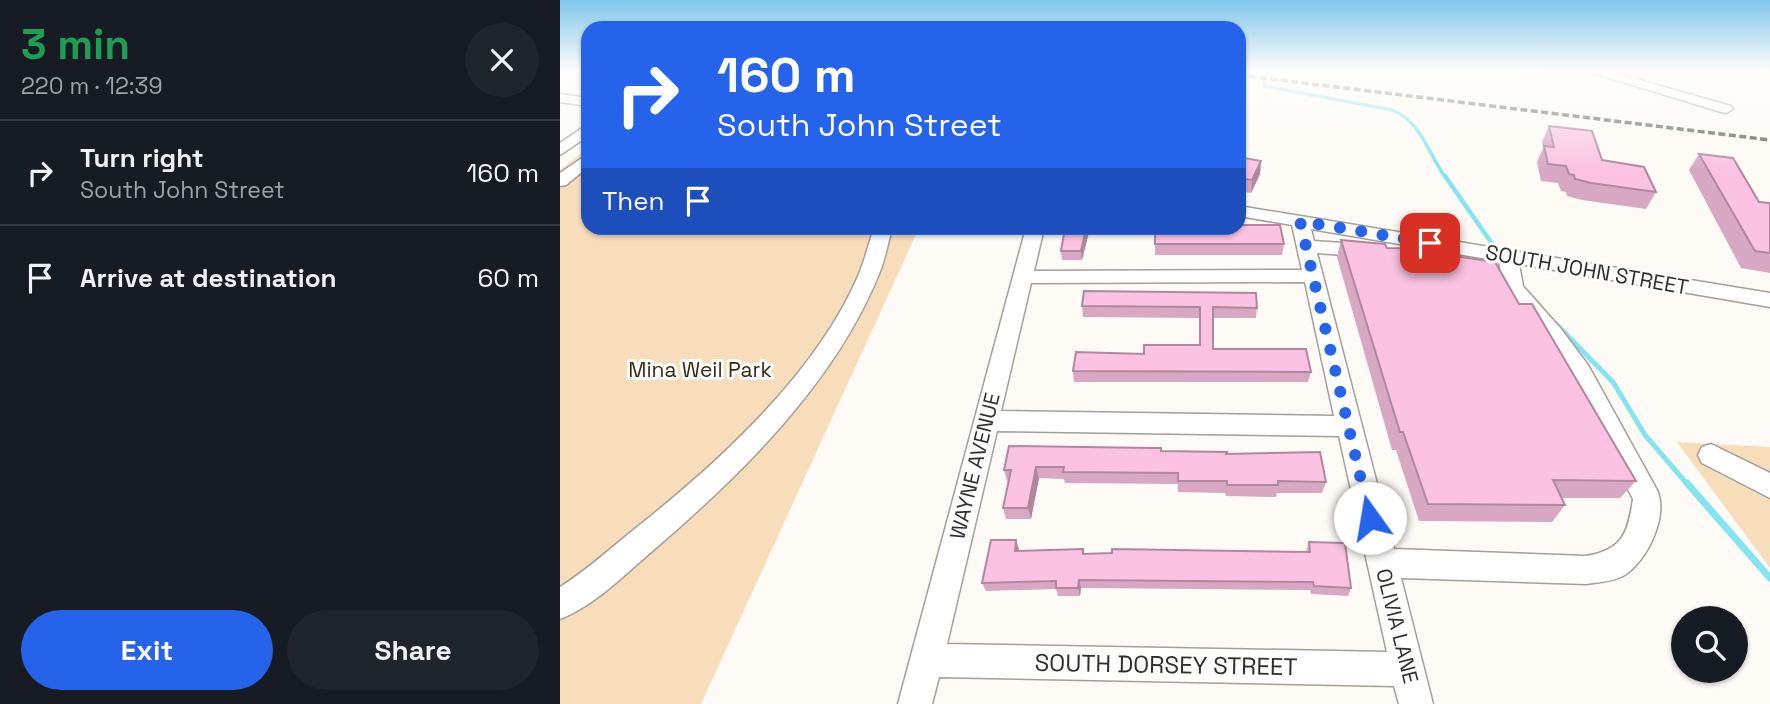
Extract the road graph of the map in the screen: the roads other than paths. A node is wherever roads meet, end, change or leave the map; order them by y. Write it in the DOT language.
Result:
graph roads {
  1 [pos="1712,105"];
  2 [pos="1726,109"];
  3 [pos="581,135"];
  4 [pos="560,150"];
  5 [pos="581,164"];
  6 [pos="560,181"];
  7 [pos="1246,214"];
  8 [pos="1302,234"];
  9 [pos="882,235"];
  10 [pos="1033,235"];
  11 [pos="1510,266"];
  12 [pos="1023,276"];
  13 [pos="1311,276"];
  14 [pos="1770,300"];
  15 [pos="986,421"];
  16 [pos="1348,426"];
  17 [pos="1711,456"];
  18 [pos="1770,486"];
  19 [pos="1381,563"];
  20 [pos="560,604"];
  21 [pos="926,660"];
  22 [pos="1407,669"];
  23 [pos="915,704"];
  24 [pos="1416,704"];
  1 -- 2 [label="street"];
  3 -- 4 [label="street"];
  5 -- 6 [label="street"];
  7 -- 8 [label="street"];
  8 -- 11 [label="street, SOUTH JOHN STREET"];
  8 -- 13 [label="street, OLIVIA LANE"];
  9 -- 20 [label="street"];
  10 -- 12 [label="street, WAYNE AVENUE"];
  11 -- 14 [label="street, SOUTH JOHN STREET"];
  11 -- 19 [label="street"];
  12 -- 13 [label="street"];
  12 -- 15 [label="street, WAYNE AVENUE"];
  13 -- 16 [label="street, OLIVIA LANE"];
  15 -- 16 [label="street"];
  15 -- 21 [label="street, WAYNE AVENUE"];
  16 -- 19 [label="street, OLIVIA LANE"];
  17 -- 18 [label="street"];
  19 -- 22 [label="street, OLIVIA LANE"];
  21 -- 22 [label="street, SOUTH DORSEY STREET"];
  21 -- 23 [label="street, WAYNE AVENUE"];
  22 -- 24 [label="street, OLIVIA LANE"];
}
